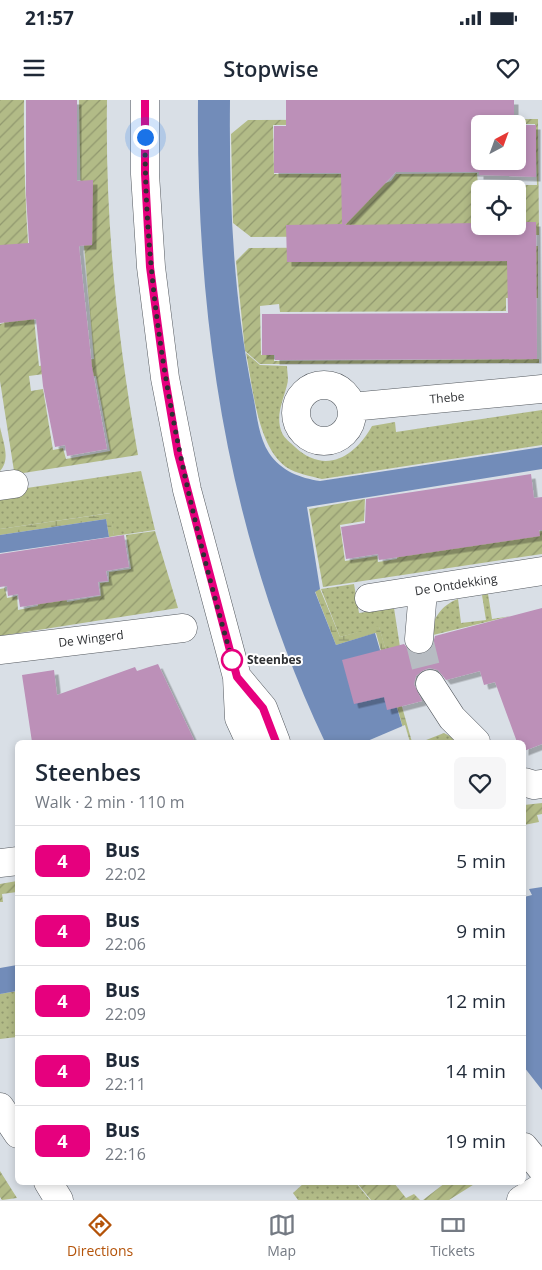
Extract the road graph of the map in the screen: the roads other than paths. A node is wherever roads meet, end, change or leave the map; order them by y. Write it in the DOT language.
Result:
graph roads {
  1 [pos="145,100"];
  2 [pos="542,389"];
  3 [pos="351,406"];
  4 [pos="542,571"];
  5 [pos="423,591"];
  6 [pos="369,598"];
  7 [pos="183,628"];
  8 [pos="419,639"];
  9 [pos="0,650"];
  10 [pos="237,677"];
  11 [pos="430,684"];
  12 [pos="249,740"];
  13 [pos="275,740"];
  14 [pos="474,740"];
  15 [pos="526,783"];
  16 [pos="542,784"];
  17 [pos="15,861"];
  18 [pos="0,863"];
  19 [pos="0,1107"];
  20 [pos="15,1130"];
  21 [pos="526,1149"];
  22 [pos="542,1169"];
  23 [pos="50,1185"];
  24 [pos="542,1187"];
  25 [pos="59,1200"];
  26 [pos="521,1200"];
  1 -- 10 [label="street"];
  2 -- 3 [label="street, Thebe"];
  4 -- 5 [label="street, De Ontdekking"];
  5 -- 6 [label="street, De Ontdekking"];
  5 -- 8 [label="street"];
  7 -- 9 [label="street, De Wingerd"];
  10 -- 12 [label="street"];
  10 -- 13 [label="street"];
  11 -- 14 [label="street"];
  15 -- 16 [label="street"];
  17 -- 18 [label="street"];
  19 -- 20 [label="street"];
  21 -- 22 [label="street"];
  23 -- 25 [label="street"];
  24 -- 26 [label="street"];
}
